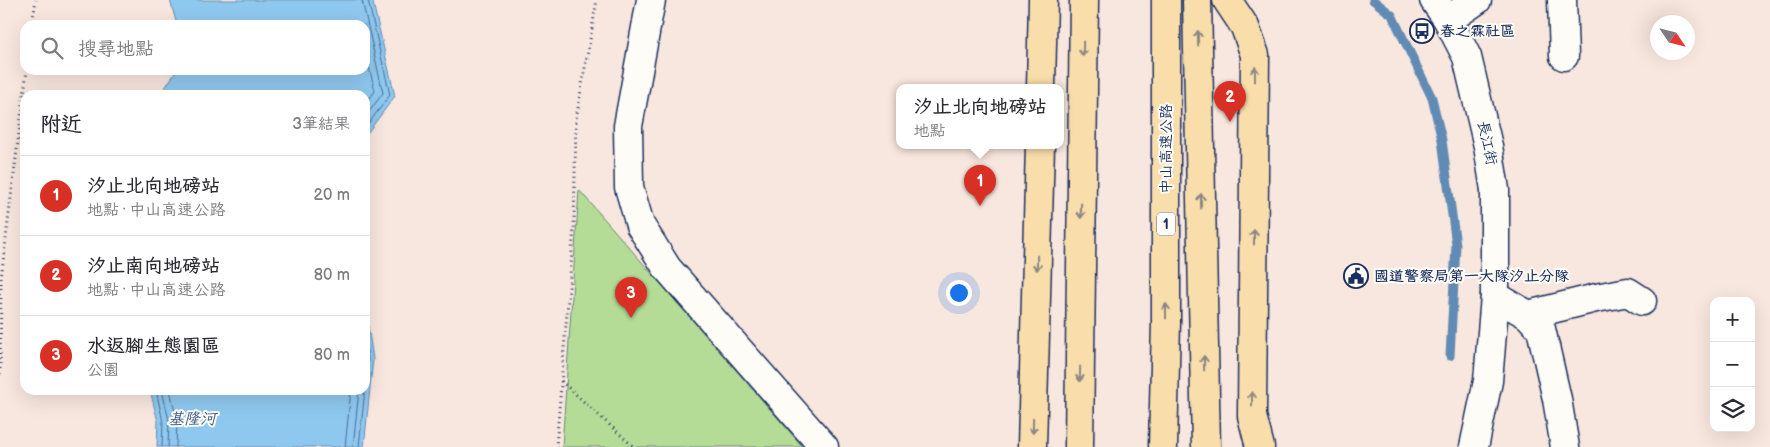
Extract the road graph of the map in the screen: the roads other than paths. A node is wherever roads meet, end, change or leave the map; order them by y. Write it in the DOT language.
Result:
graph roads {
  1 [pos="651,0"];
  2 [pos="1043,0"];
  3 [pos="1084,0"];
  4 [pos="1166,0"];
  5 [pos="1197,0"];
  6 [pos="1227,0"];
  7 [pos="1477,0"];
  8 [pos="1562,0"];
  9 [pos="1441,10"];
  10 [pos="1564,56"];
  11 [pos="1041,84"];
  12 [pos="1040,149"];
  13 [pos="1495,296"];
  14 [pos="1642,301"];
  15 [pos="1528,315"];
  16 [pos="824,447"];
  17 [pos="1032,447"];
  18 [pos="1079,447"];
  19 [pos="1162,447"];
  20 [pos="1206,447"];
  21 [pos="1260,447"];
  22 [pos="1474,447"];
  23 [pos="1566,447"];
  1 -- 16 [label="lane"];
  2 -- 11 [label="highway"];
  3 -- 18 [label="highway, one-way"];
  19 -- 4 [label="highway, 中山高速公路 / 1, one-way"];
  20 -- 5 [label="highway, one-way"];
  21 -- 6 [label="highway, one-way"];
  7 -- 9 [label="lane"];
  8 -- 10 [label="lane"];
  9 -- 13 [label="lane, 長江街"];
  12 -- 17 [label="highway, one-way"];
  13 -- 15 [label="lane"];
  13 -- 22 [label="lane, 長江街"];
  14 -- 15 [label="lane"];
  15 -- 23 [label="lane"];
}
